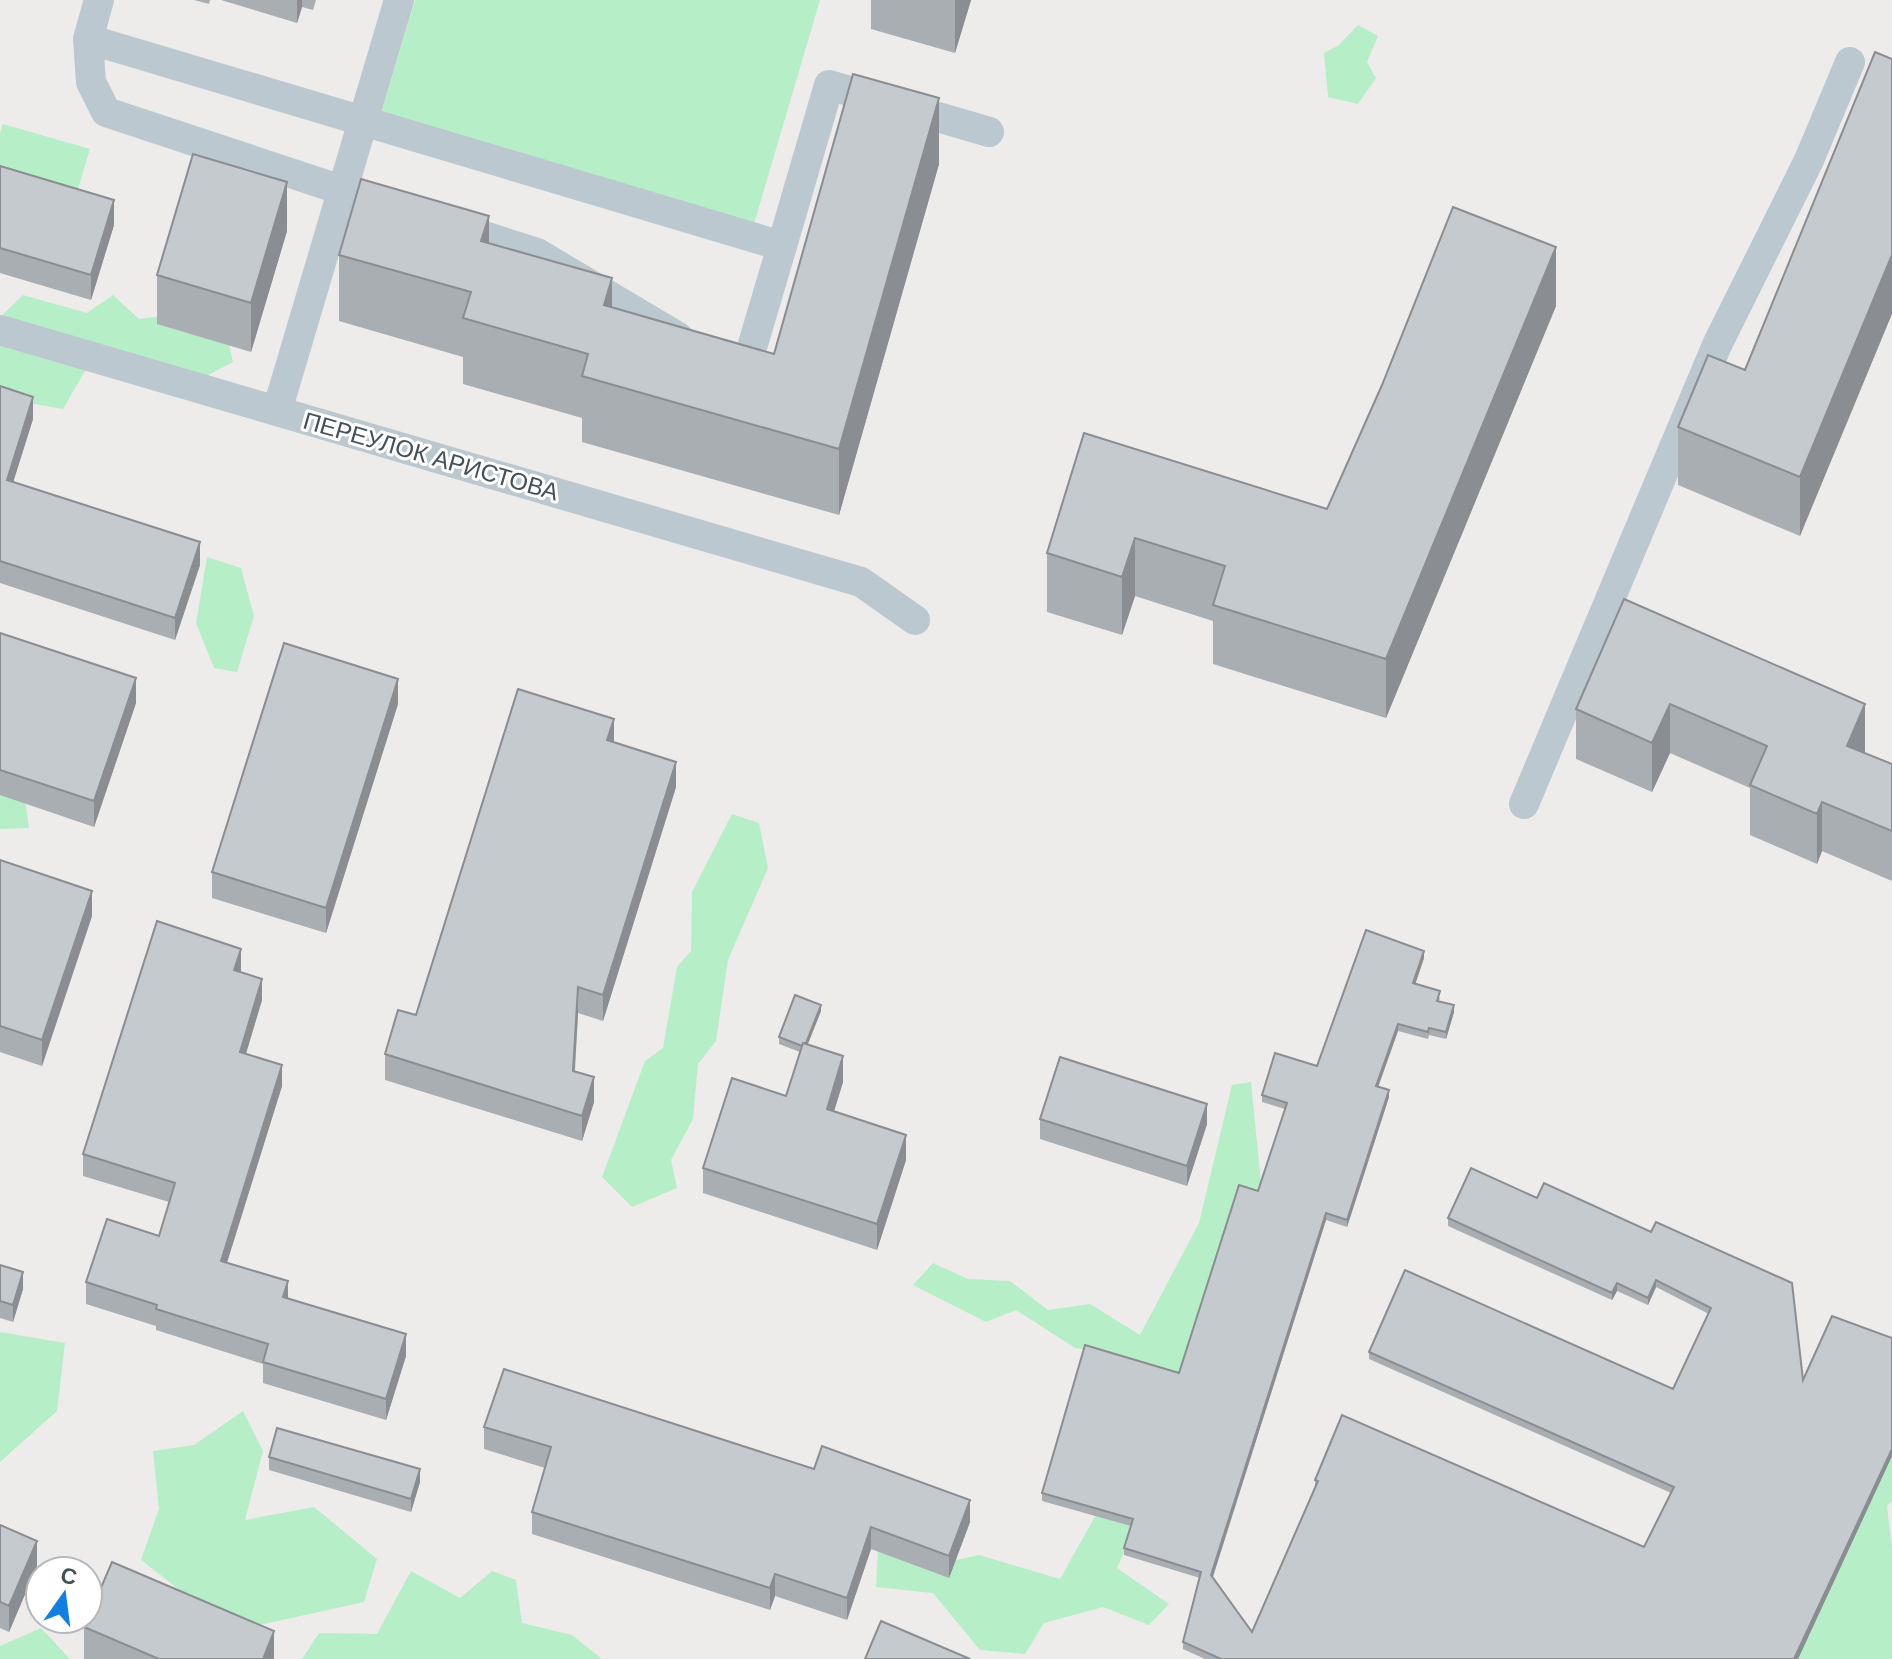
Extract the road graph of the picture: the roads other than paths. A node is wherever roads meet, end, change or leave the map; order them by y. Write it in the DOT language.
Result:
graph roads {
  1 [pos="99,0"];
  2 [pos="399,0"];
  3 [pos="88,39"];
  4 [pos="1850,62"];
  5 [pos="363,122"];
  6 [pos="989,132"];
  7 [pos="342,190"];
  8 [pos="782,246"];
  9 [pos="0,330"];
  10 [pos="277,411"];
  11 [pos="915,620"];
  12 [pos="1524,804"];
  1 -- 3 [label="street"];
  2 -- 5 [label="street"];
  3 -- 5 [label="street"];
  3 -- 7 [label="street"];
  4 -- 12 [label="street"];
  5 -- 7 [label="street"];
  5 -- 8 [label="street"];
  6 -- 8 [label="street"];
  7 -- 8 [label="street"];
  7 -- 10 [label="street"];
  9 -- 10 [label="street, ПЕРЕУЛОК АРИСТОВА"];
  10 -- 11 [label="street, ПЕРЕУЛОК АРИСТОВА"];
}
